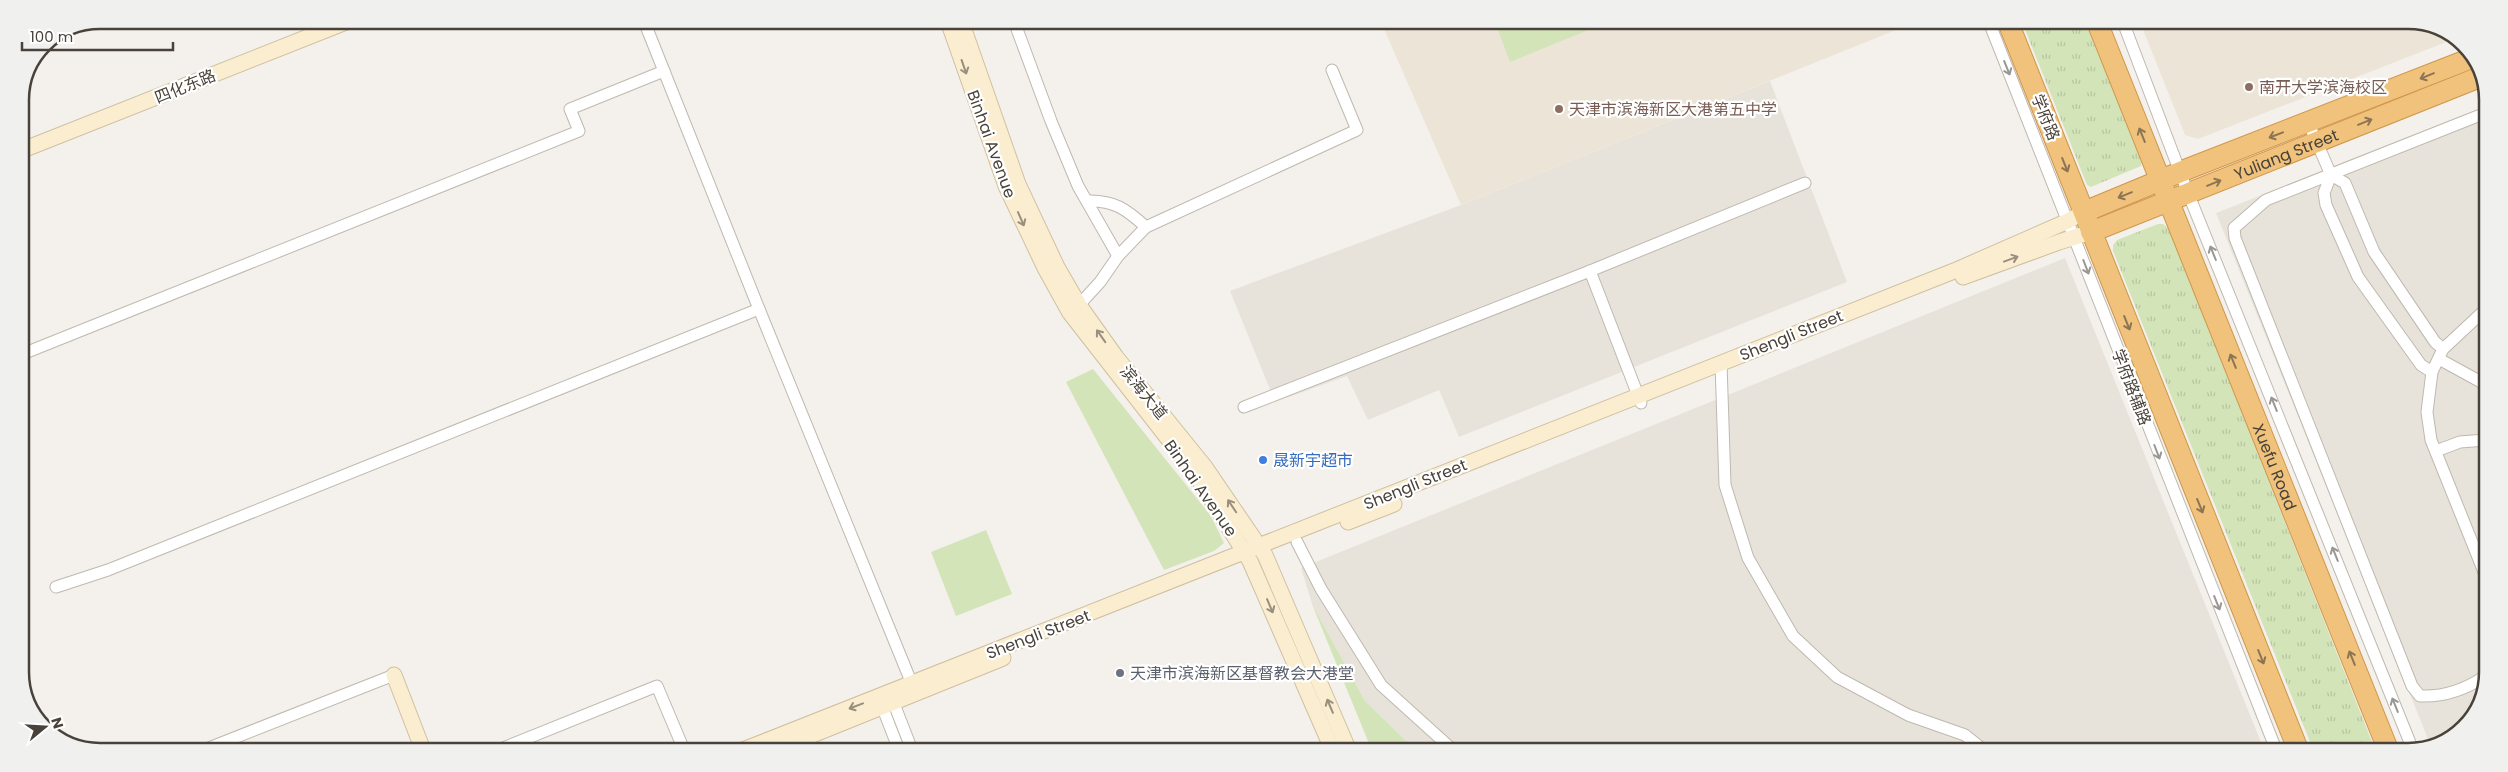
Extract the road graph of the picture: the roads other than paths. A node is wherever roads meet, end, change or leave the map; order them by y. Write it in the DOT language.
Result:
graph roads {
  1 [pos="328,29"];
  2 [pos="647,29"];
  3 [pos="951,29"];
  4 [pos="965,29"];
  5 [pos="1017,29"];
  6 [pos="1992,29"];
  7 [pos="2010,29"];
  8 [pos="2100,29"];
  9 [pos="2125,29"];
  10 [pos="2467,60"];
  11 [pos="1332,70"];
  12 [pos="664,71"];
  13 [pos="2475,78"];
  14 [pos="2479,116"];
  15 [pos="2308,122"];
  16 [pos="2316,142"];
  17 [pos="29,147"];
  18 [pos="2181,171"];
  19 [pos="2331,175"];
  20 [pos="2161,180"];
  21 [pos="1805,183"];
  22 [pos="2188,193"];
  23 [pos="1087,200"];
  24 [pos="2169,201"];
  25 [pos="2076,217"];
  26 [pos="1146,227"];
  27 [pos="2083,235"];
  28 [pos="1118,256"];
  29 [pos="1590,271"];
  30 [pos="1079,306"];
  31 [pos="759,309"];
  32 [pos="2479,316"];
  33 [pos="29,351"];
  34 [pos="2441,354"];
  35 [pos="1721,368"];
  36 [pos="2432,372"];
  37 [pos="2479,381"];
  38 [pos="1639,400"];
  39 [pos="1244,406"];
  40 [pos="2479,441"];
  41 [pos="2436,451"];
  42 [pos="1297,542"];
  43 [pos="1255,554"];
  44 [pos="2479,560"];
  45 [pos="56,587"];
  46 [pos="391,676"];
  47 [pos="2479,680"];
  48 [pos="913,688"];
  49 [pos="886,700"];
  50 [pos="221,743"];
  51 [pos="414,743"];
  52 [pos="420,743"];
  53 [pos="515,743"];
  54 [pos="681,743"];
  55 [pos="763,743"];
  56 [pos="791,743"];
  57 [pos="898,743"];
  58 [pos="908,743"];
  59 [pos="1330,743"];
  60 [pos="1345,743"];
  61 [pos="1445,743"];
  62 [pos="1975,743"];
  63 [pos="2274,743"];
  64 [pos="2295,743"];
  65 [pos="2385,743"];
  66 [pos="2410,743"];
  1 -- 17 [label="street, 四化东路"];
  2 -- 12 [label="street"];
  3 -- 43 [label="street, Binhai Avenue, one-way"];
  4 -- 30 [label="street, 滨海大道"];
  5 -- 23 [label="street"];
  6 -- 25 [label="street, one-way"];
  7 -- 25 [label="highway, 学府路, one-way"];
  20 -- 8 [label="highway, one-way"];
  9 -- 18 [label="street"];
  10 -- 15 [label="highway, Yuliang Street, one-way"];
  11 -- 26 [label="street"];
  12 -- 31 [label="street"];
  12 -- 33 [label="street"];
  16 -- 13 [label="highway, Yuliang Street, one-way"];
  14 -- 19 [label="street"];
  15 -- 16 [label="street"];
  15 -- 18 [label="highway, Yuliang Street, one-way"];
  16 -- 19 [label="street"];
  22 -- 16 [label="highway, Yuliang Street, one-way"];
  18 -- 20 [label="highway, Yuliang Street"];
  18 -- 22 [label="street"];
  19 -- 34 [label="street"];
  19 -- 36 [label="street"];
  19 -- 47 [label="street"];
  20 -- 24 [label="highway, Xuefu Road"];
  20 -- 25 [label="highway, Yuliang Street, one-way"];
  21 -- 29 [label="street"];
  22 -- 24 [label="highway, Yuliang Street"];
  66 -- 22 [label="street, one-way"];
  23 -- 26 [label="street"];
  23 -- 28 [label="street"];
  24 -- 27 [label="highway, Yuliang Street"];
  65 -- 24 [label="highway, Xuefu Road, one-way"];
  25 -- 27 [label="highway"];
  25 -- 35 [label="street, Shengli Street"];
  26 -- 28 [label="street"];
  35 -- 27 [label="street, Shengli Street, one-way"];
  27 -- 63 [label="street, 学府路辅路, one-way"];
  27 -- 64 [label="highway, one-way"];
  28 -- 30 [label="street"];
  29 -- 38 [label="street"];
  29 -- 39 [label="street"];
  43 -- 30 [label="street, 滨海大道, one-way"];
  31 -- 45 [label="street"];
  31 -- 48 [label="street"];
  32 -- 34 [label="street"];
  34 -- 36 [label="street"];
  34 -- 37 [label="street"];
  35 -- 38 [label="street, Shengli Street"];
  35 -- 62 [label="street"];
  36 -- 41 [label="street"];
  38 -- 42 [label="street, Shengli Street"];
  38 -- 43 [label="street, Shengli Street"];
  40 -- 41 [label="street"];
  41 -- 44 [label="street"];
  42 -- 43 [label="street, Shengli Street"];
  42 -- 61 [label="street"];
  43 -- 48 [label="street, Shengli Street"];
  43 -- 59 [label="street, Binhai Avenue, one-way"];
  60 -- 43 [label="street, 滨海大道, one-way"];
  46 -- 50 [label="street"];
  46 -- 51 [label="street"];
  46 -- 52 [label="street"];
  48 -- 49 [label="street, Shengli Street"];
  49 -- 55 [label="street, Shengli Street, one-way"];
  49 -- 56 [label="street, Shengli Street"];
  49 -- 57 [label="street"];
  49 -- 58 [label="street"];
  53 -- 54 [label="street"];
}
